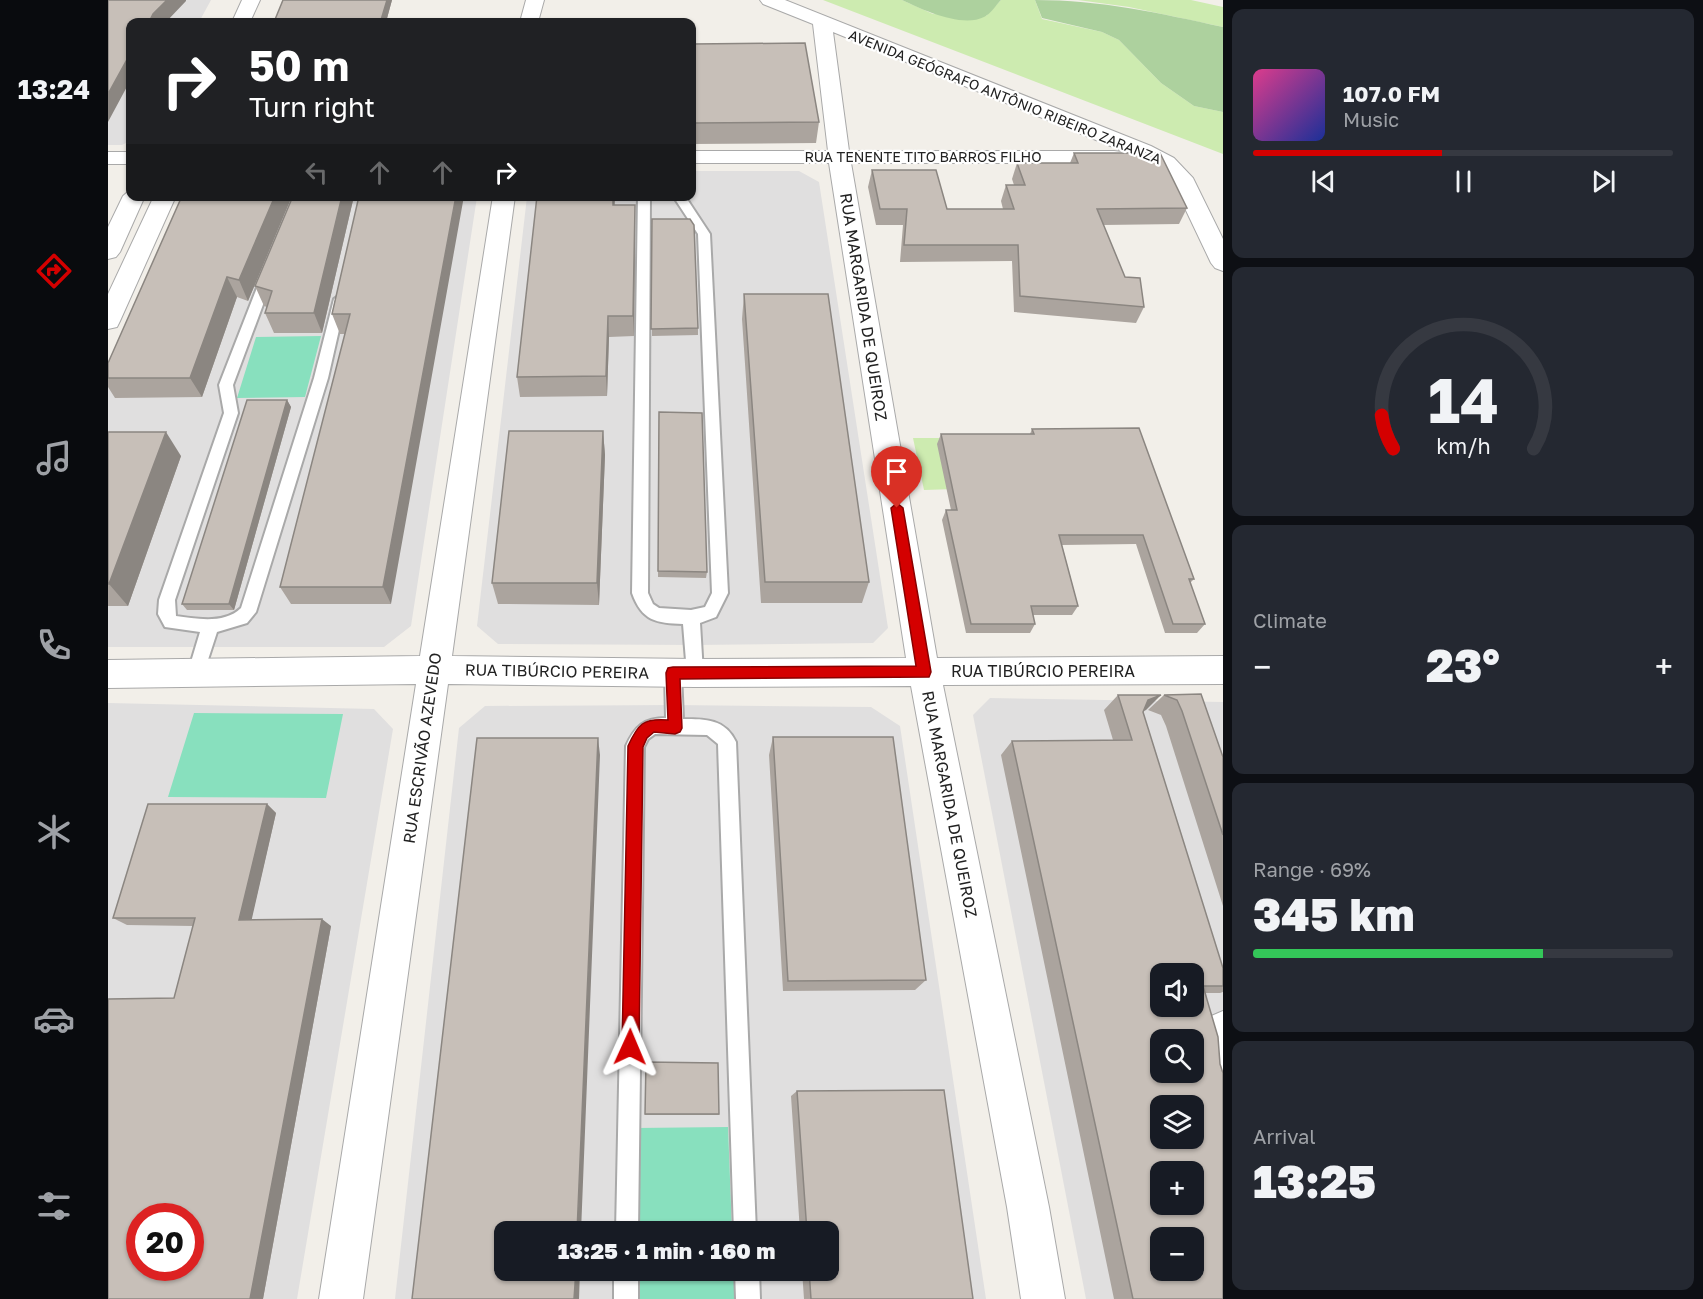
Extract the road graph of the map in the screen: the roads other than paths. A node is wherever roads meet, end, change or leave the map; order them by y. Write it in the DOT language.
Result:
graph roads {
  1 [pos="251,0"];
  2 [pos="535,0"];
  3 [pos="769,0"];
  4 [pos="243,18"];
  5 [pos="530,18"];
  6 [pos="822,22"];
  7 [pos="839,156"];
  8 [pos="696,157"];
  9 [pos="1154,157"];
  10 [pos="108,158"];
  11 [pos="126,158"];
  12 [pos="132,201"];
  13 [pos="163,201"];
  14 [pos="503,201"];
  15 [pos="644,201"];
  16 [pos="680,201"];
  17 [pos="108,252"];
  18 [pos="273,262"];
  19 [pos="1223,263"];
  20 [pos="342,289"];
  21 [pos="108,321"];
  22 [pos="691,617"];
  23 [pos="211,624"];
  24 [pos="433,670"];
  25 [pos="1223,670"];
  26 [pos="196,672"];
  27 [pos="924,672"];
  28 [pos="684,673"];
  29 [pos="108,674"];
  30 [pos="675,728"];
  31 [pos="1223,1031"];
  32 [pos="1223,1076"];
  33 [pos="627,1221"];
  34 [pos="745,1221"];
  35 [pos="626,1281"];
  36 [pos="747,1281"];
  37 [pos="342,1299"];
  38 [pos="626,1299"];
  39 [pos="748,1299"];
  40 [pos="1043,1299"];
  1 -- 4 [label="street"];
  2 -- 5 [label="street"];
  3 -- 6 [label="street, AVENIDA GEÓGRAFO ANTÔNIO RIBEIRO ZARANZA"];
  6 -- 7 [label="street, RUA MARGARIDA DE QUEIROZ"];
  6 -- 9 [label="street, AVENIDA GEÓGRAFO ANTÔNIO RIBEIRO ZARANZA"];
  7 -- 8 [label="street, RUA TENENTE TITO BARROS FILHO"];
  7 -- 9 [label="street, RUA TENENTE TITO BARROS FILHO"];
  7 -- 27 [label="street, RUA MARGARIDA DE QUEIROZ"];
  9 -- 19 [label="street, AVENIDA GEÓGRAFO ANTÔNIO RIBEIRO ZARANZA"];
  10 -- 11 [label="street"];
  12 -- 17 [label="street"];
  13 -- 21 [label="street"];
  14 -- 24 [label="street, RUA ESCRIVÃO AZEVEDO"];
  15 -- 22 [label="lane"];
  16 -- 22 [label="lane"];
  18 -- 23 [label="lane"];
  20 -- 23 [label="lane"];
  22 -- 28 [label="lane"];
  23 -- 26 [label="lane"];
  24 -- 26 [label="street, RUA TIBÚRCIO PEREIRA"];
  24 -- 28 [label="street, RUA TIBÚRCIO PEREIRA"];
  24 -- 37 [label="street, RUA ESCRIVÃO AZEVEDO"];
  25 -- 27 [label="street, RUA TIBÚRCIO PEREIRA"];
  26 -- 29 [label="street, RUA TIBÚRCIO PEREIRA"];
  27 -- 28 [label="street, RUA TIBÚRCIO PEREIRA"];
  27 -- 40 [label="street, RUA MARGARIDA DE QUEIROZ"];
  28 -- 30 [label="lane"];
  30 -- 33 [label="lane"];
  30 -- 34 [label="lane"];
  31 -- 32 [label="street"];
  35 -- 38 [label="lane"];
  36 -- 39 [label="lane"];
}
